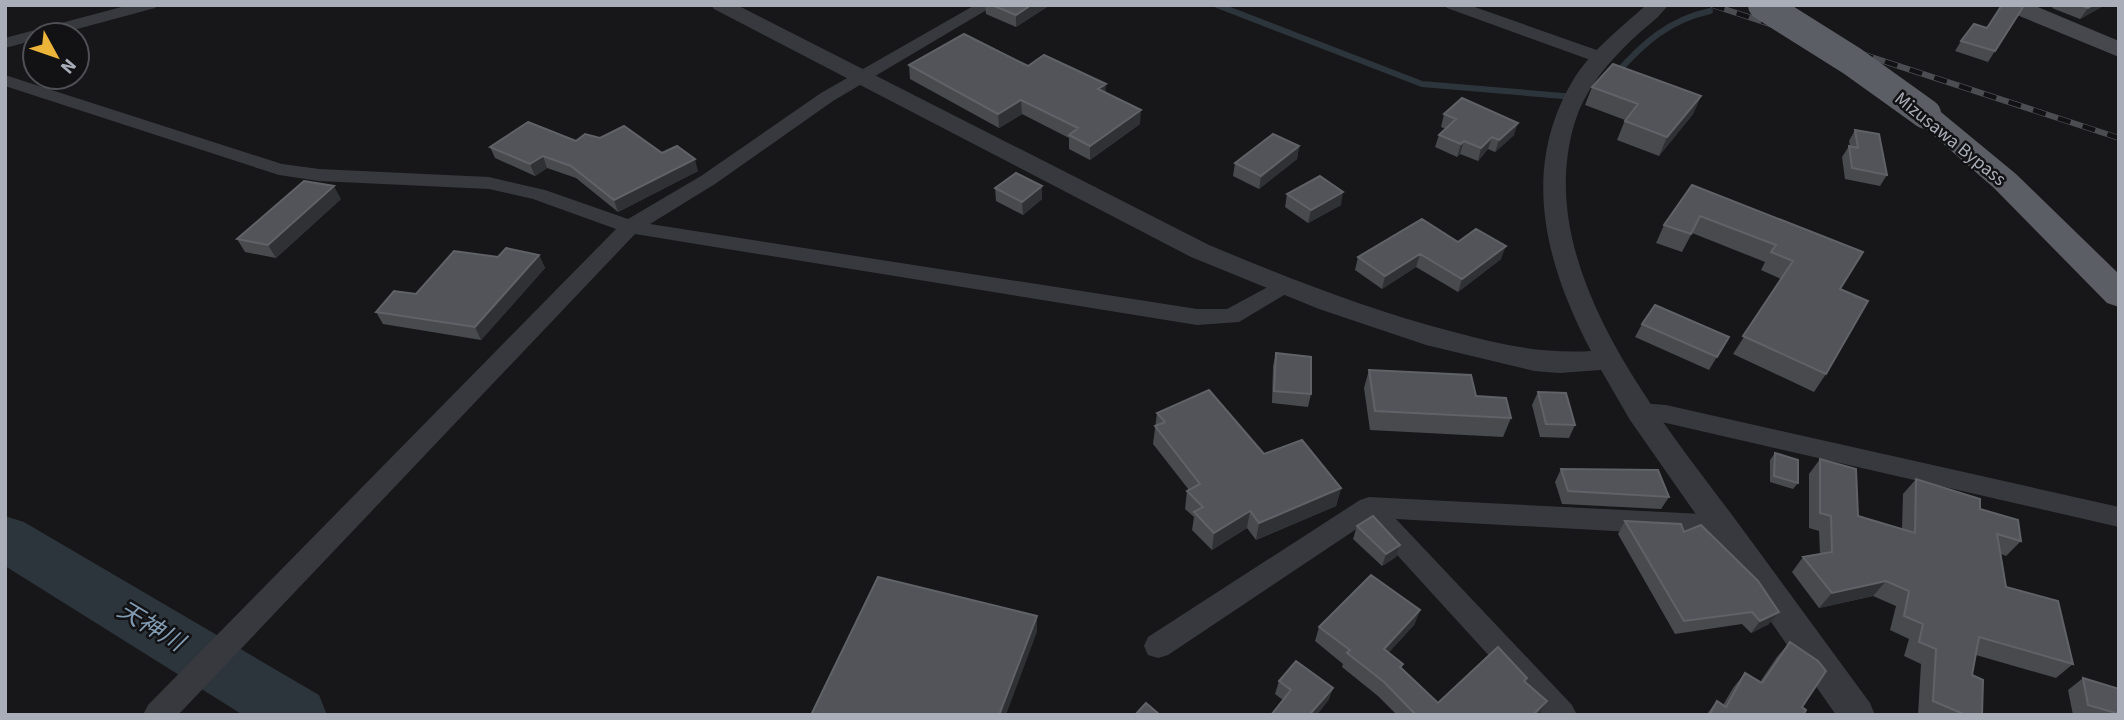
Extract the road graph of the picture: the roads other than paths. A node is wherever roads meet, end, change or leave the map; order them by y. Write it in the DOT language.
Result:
graph roads {
  1 [pos="149,5"];
  2 [pos="721,5"];
  3 [pos="987,5"];
  4 [pos="1453,5"];
  5 [pos="1658,5"];
  6 [pos="1763,5"];
  7 [pos="2013,5"];
  8 [pos="89,21"];
  9 [pos="2119,50"];
  10 [pos="1602,58"];
  11 [pos="860,77"];
  12 [pos="5,80"];
  13 [pos="630,227"];
  14 [pos="1282,287"];
  15 [pos="2119,295"];
  16 [pos="1608,360"];
  17 [pos="1640,412"];
  18 [pos="1369,508"];
  19 [pos="2119,517"];
  20 [pos="1722,526"];
  21 [pos="1158,646"];
  22 [pos="167,705"];
  23 [pos="1562,715"];
  24 [pos="1857,715"];
  1 -- 8 [label="street"];
  2 -- 11 [label="street"];
  3 -- 11 [label="street"];
  4 -- 10 [label="street"];
  5 -- 10 [label="street"];
  6 -- 15 [label="highway, Mizusawa Bypass, bridge"];
  7 -- 9 [label="main road"];
  10 -- 16 [label="street"];
  11 -- 13 [label="street"];
  11 -- 14 [label="street"];
  12 -- 13 [label="street"];
  13 -- 14 [label="street"];
  13 -- 22 [label="street"];
  14 -- 16 [label="street"];
  16 -- 17 [label="street"];
  17 -- 19 [label="street"];
  17 -- 20 [label="street"];
  18 -- 20 [label="street"];
  18 -- 21 [label="street"];
  18 -- 23 [label="street"];
  20 -- 24 [label="street"];
}
